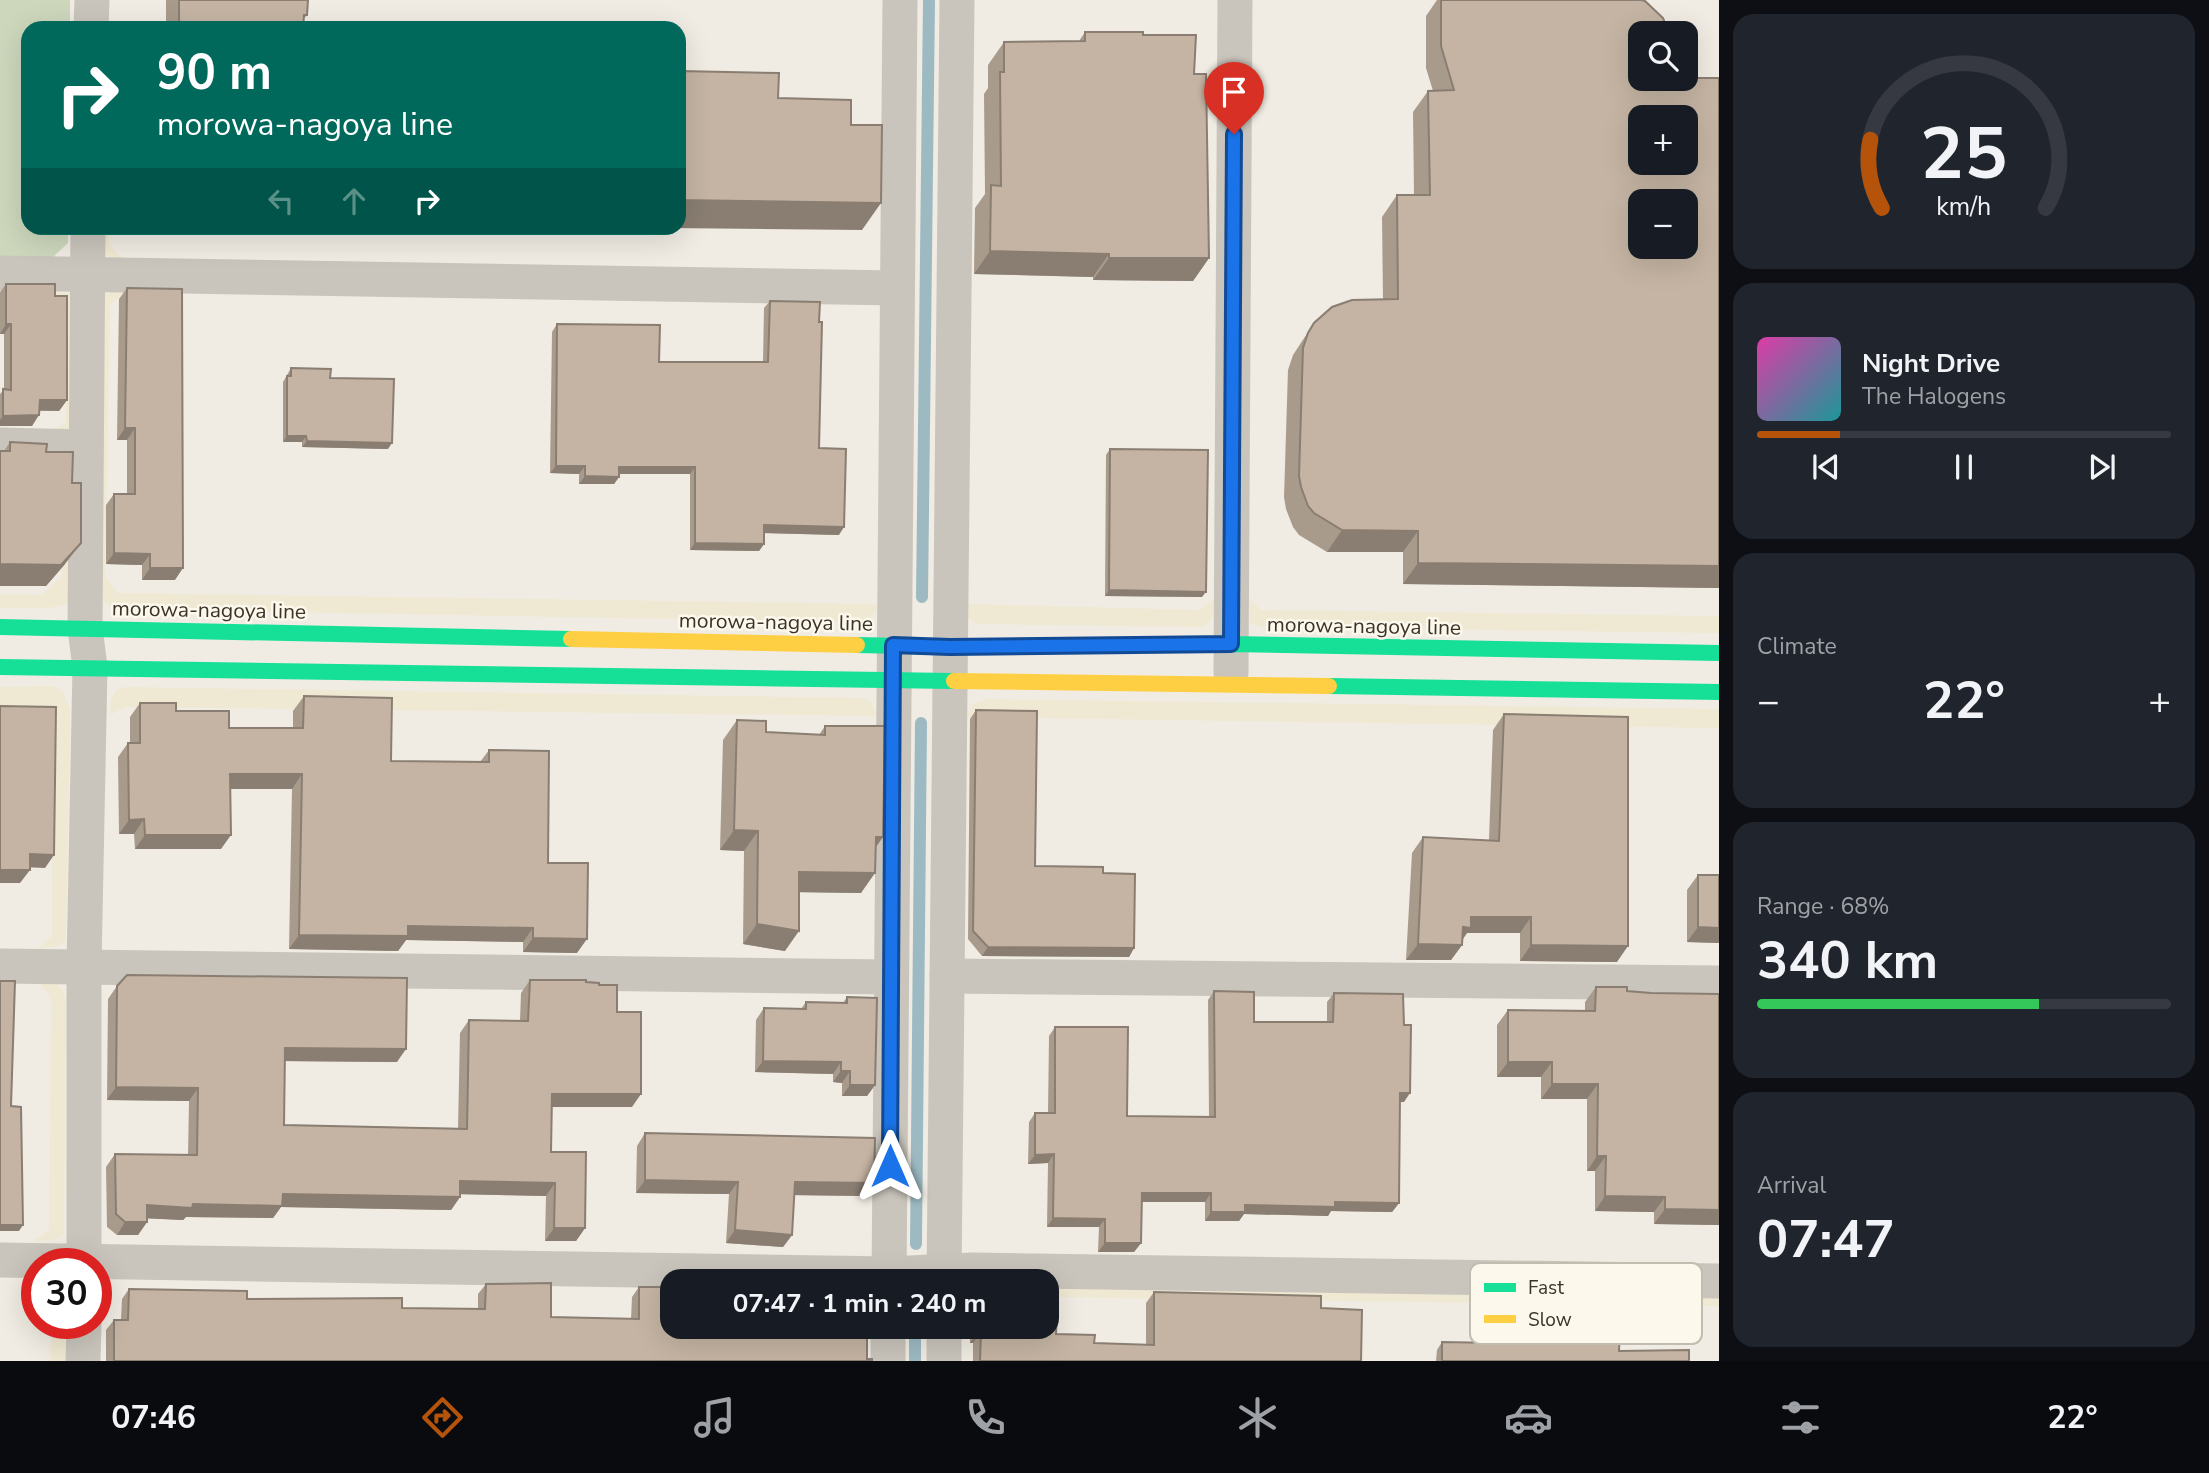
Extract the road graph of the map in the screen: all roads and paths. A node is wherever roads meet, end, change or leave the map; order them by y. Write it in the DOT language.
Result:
graph roads {
  1 [pos="92,0"];
  2 [pos="900,0"];
  3 [pos="957,0"];
  4 [pos="1235,0"];
  5 [pos="91,21"];
  6 [pos="88,235"];
  7 [pos="0,273"];
  8 [pos="87,274"];
  9 [pos="896,288"];
  10 [pos="0,444"];
  11 [pos="86,447"];
  12 [pos="0,627"];
  13 [pos="85,628"];
  14 [pos="1231,644"];
  15 [pos="1719,653"];
  16 [pos="893,662"];
  17 [pos="949,663"];
  18 [pos="0,667"];
  19 [pos="90,667"];
  20 [pos="1231,684"];
  21 [pos="1719,692"];
  22 [pos="0,966"];
  23 [pos="84,967"];
  24 [pos="947,976"];
  25 [pos="891,977"];
  26 [pos="1719,983"];
  27 [pos="85,1248"];
  28 [pos="0,1260"];
  29 [pos="21,1260"];
  30 [pos="112,1263"];
  31 [pos="889,1269"];
  32 [pos="944,1269"];
  33 [pos="1059,1271"];
  34 [pos="660,1273"];
  35 [pos="1470,1277"];
  36 [pos="83,1339"];
  37 [pos="888,1339"];
  38 [pos="944,1339"];
  39 [pos="83,1361"];
  40 [pos="888,1361"];
  41 [pos="944,1361"];
  1 -- 5 [label="street"];
  2 -- 9 [label="street"];
  3 -- 17 [label="street"];
  4 -- 14 [label="street"];
  6 -- 8 [label="street"];
  7 -- 8 [label="street"];
  8 -- 9 [label="street"];
  8 -- 11 [label="street"];
  9 -- 16 [label="street"];
  10 -- 11 [label="street"];
  11 -- 13 [label="street"];
  12 -- 13 [label="main road, morowa-nagoya line"];
  13 -- 16 [label="main road, morowa-nagoya line"];
  13 -- 19 [label="street"];
  14 -- 15 [label="main road, morowa-nagoya line"];
  14 -- 17 [label="main road, morowa-nagoya line"];
  14 -- 20 [label="street"];
  16 -- 17 [label="main road, morowa-nagoya line"];
  16 -- 17 [label="main road, morowa-nagoya line"];
  16 -- 19 [label="main road, morowa-nagoya line"];
  16 -- 25 [label="street"];
  17 -- 20 [label="main road, morowa-nagoya line"];
  17 -- 24 [label="street"];
  18 -- 19 [label="main road, morowa-nagoya line"];
  19 -- 23 [label="street"];
  20 -- 21 [label="main road, morowa-nagoya line"];
  22 -- 23 [label="street"];
  23 -- 25 [label="street"];
  23 -- 27 [label="street"];
  24 -- 26 [label="street"];
  24 -- 32 [label="street"];
  25 -- 31 [label="street"];
  28 -- 29 [label="street"];
  30 -- 34 [label="street"];
  33 -- 35 [label="street"];
  36 -- 39 [label="street"];
  37 -- 40 [label="street"];
  38 -- 41 [label="street"];
}
